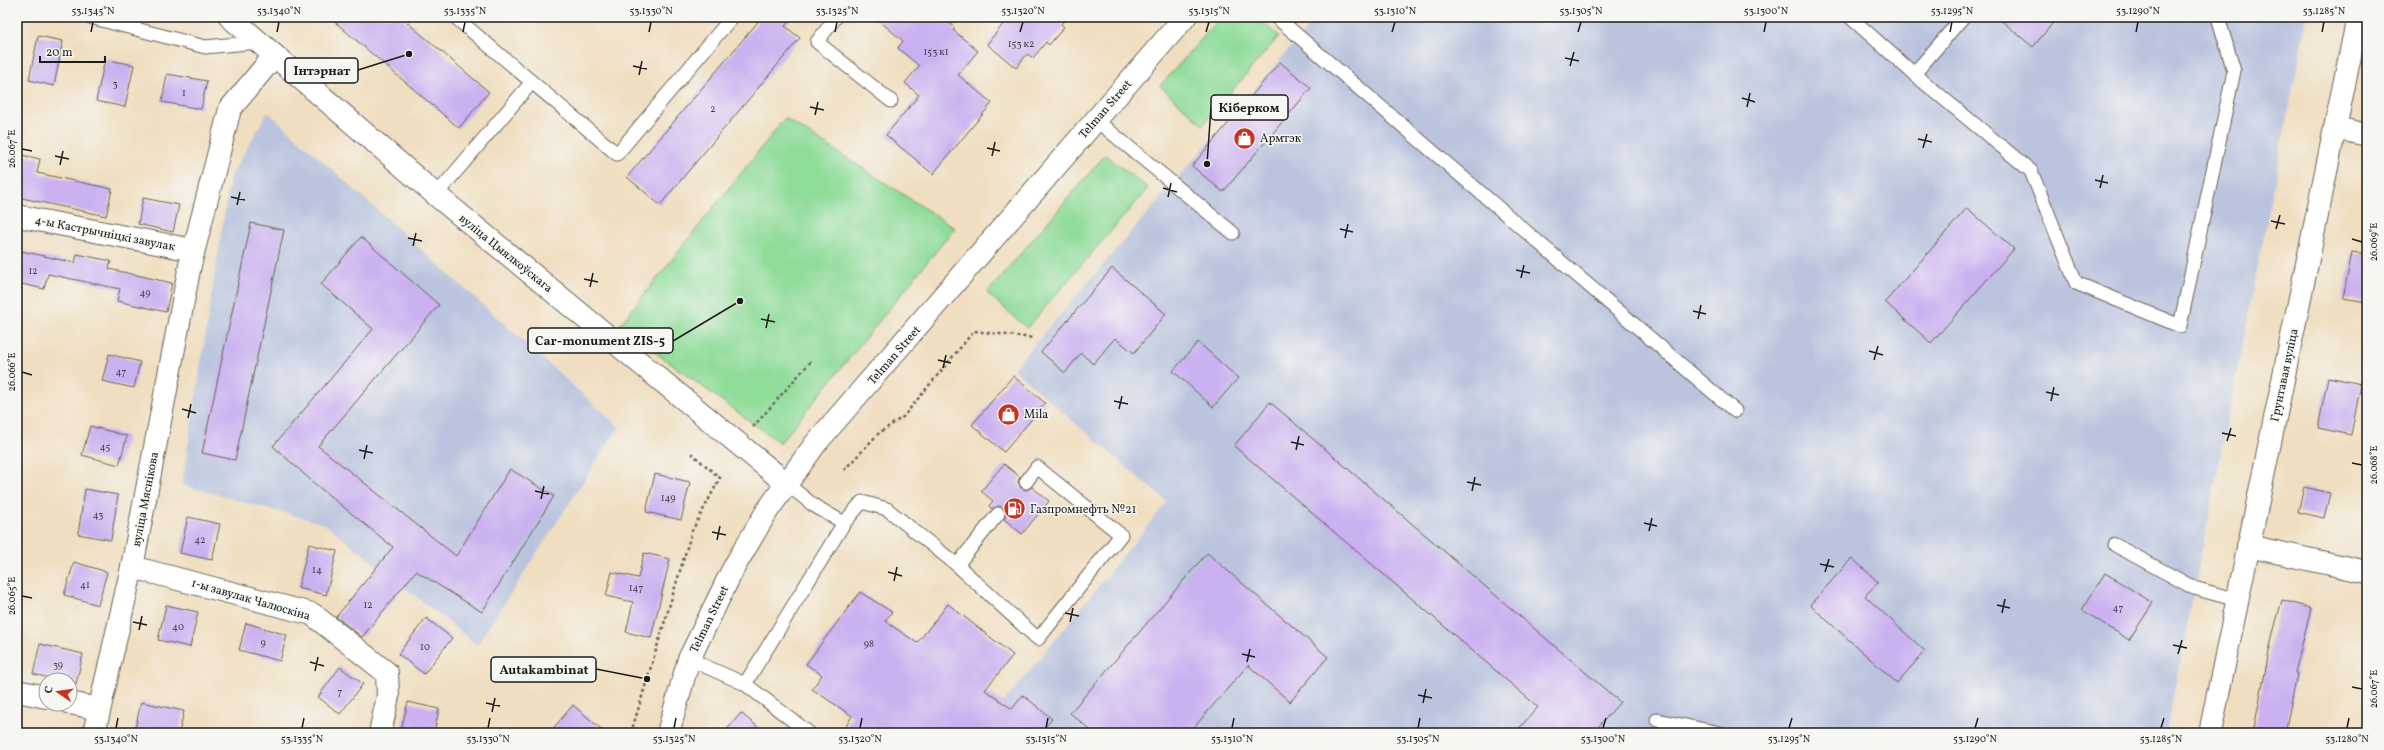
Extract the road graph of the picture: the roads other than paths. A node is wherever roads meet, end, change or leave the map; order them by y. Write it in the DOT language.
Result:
graph roads {
  1 [pos="90,17"];
  2 [pos="230,17"];
  3 [pos="455,17"];
  4 [pos="732,17"];
  5 [pos="836,17"];
  6 [pos="1185,17"];
  7 [pos="1276,17"];
  8 [pos="1850,17"];
  9 [pos="1963,17"];
  10 [pos="2218,17"];
  11 [pos="2358,17"];
  12 [pos="258,42"];
  13 [pos="274,56"];
  14 [pos="1914,74"];
  15 [pos="532,82"];
  16 [pos="891,101"];
  17 [pos="1096,120"];
  18 [pos="2336,128"];
  19 [pos="2367,135"];
  20 [pos="436,195"];
  21 [pos="17,216"];
  22 [pos="1233,233"];
  23 [pos="191,257"];
  24 [pos="1735,411"];
  25 [pos="1026,482"];
  26 [pos="786,483"];
  27 [pos="998,514"];
  28 [pos="844,523"];
  29 [pos="2115,545"];
  30 [pos="2248,546"];
  31 [pos="957,565"];
  32 [pos="132,566"];
  33 [pos="2367,572"];
  34 [pos="2237,600"];
  35 [pos="689,659"];
  36 [pos="745,684"];
  37 [pos="17,691"];
  38 [pos="38,695"];
  39 [pos="78,705"];
  40 [pos="99,709"];
  41 [pos="1658,720"];
  42 [pos="94,733"];
  43 [pos="380,733"];
  44 [pos="668,733"];
  45 [pos="809,733"];
  46 [pos="1720,733"];
  47 [pos="2210,733"];
  1 -- 12 [label="lane"];
  2 -- 12 [label="main road, вуліца Цыялкоўскага"];
  3 -- 15 [label="lane"];
  4 -- 15 [label="lane"];
  5 -- 16 [label="lane"];
  6 -- 17 [label="main road, Telman Street"];
  7 -- 24 [label="lane"];
  8 -- 14 [label="lane"];
  9 -- 14 [label="lane"];
  10 -- 14 [label="lane"];
  11 -- 18 [label="main road, Грунтавая вуліца"];
  12 -- 13 [label="main road, вуліца Цыялкоўскага"];
  13 -- 20 [label="main road, вуліца Цыялкоўскага"];
  13 -- 23 [label="main road, вуліца Мяснікова"];
  15 -- 20 [label="lane"];
  17 -- 22 [label="lane"];
  17 -- 26 [label="main road, Telman Street"];
  18 -- 19 [label="main road"];
  18 -- 30 [label="main road, Грунтавая вуліца"];
  20 -- 26 [label="main road, вуліца Цыялкоўскага"];
  21 -- 23 [label="main road, 4-ы Кастрычніцкі завулак"];
  23 -- 32 [label="main road, вуліца Мяснікова"];
  25 -- 31 [label="lane"];
  26 -- 28 [label="lane"];
  26 -- 35 [label="main road, Telman Street"];
  27 -- 31 [label="lane"];
  28 -- 31 [label="lane"];
  28 -- 36 [label="lane"];
  29 -- 34 [label="lane"];
  30 -- 33 [label="main road"];
  30 -- 34 [label="main road, Грунтавая вуліца"];
  32 -- 40 [label="main road, вуліца Мяснікова"];
  32 -- 43 [label="main road, 1-ы завулак Чалюскіна"];
  34 -- 47 [label="main road, Грунтавая вуліца"];
  35 -- 36 [label="lane"];
  35 -- 44 [label="main road, Telman Street"];
  36 -- 45 [label="lane"];
  37 -- 38 [label="main road"];
  39 -- 40 [label="main road"];
  40 -- 42 [label="main road, вуліца Мяснікова"];
  41 -- 46 [label="lane"];
}
